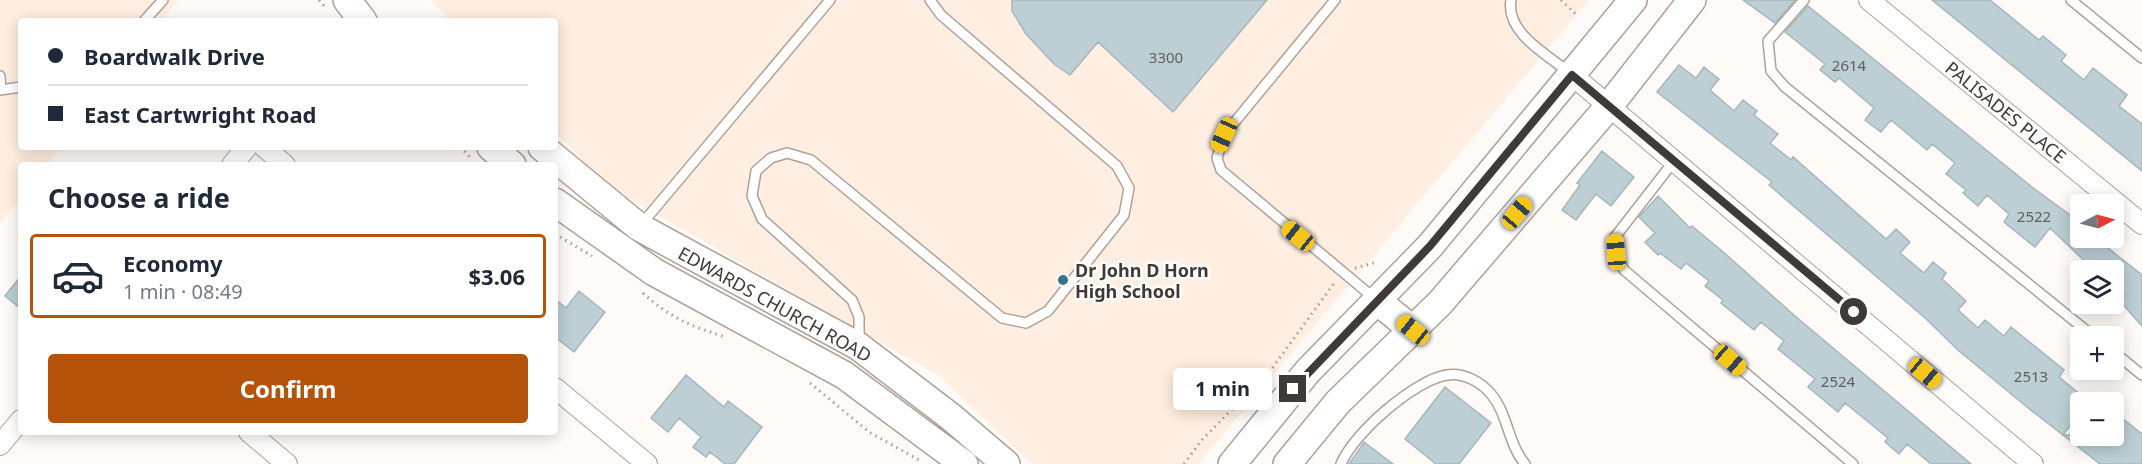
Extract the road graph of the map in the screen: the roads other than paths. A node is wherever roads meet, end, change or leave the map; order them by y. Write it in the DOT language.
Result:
graph roads {
  1 [pos="163,0"];
  2 [pos="347,0"];
  3 [pos="830,0"];
  4 [pos="930,0"];
  5 [pos="1335,0"];
  6 [pos="1511,0"];
  7 [pos="1633,0"];
  8 [pos="1692,0"];
  9 [pos="1804,0"];
  10 [pos="1869,0"];
  11 [pos="2071,0"];
  12 [pos="147,18"];
  13 [pos="361,18"];
  14 [pos="2142,58"];
  15 [pos="1572,75"];
  16 [pos="0,76"];
  17 [pos="18,87"];
  18 [pos="1,90"];
  19 [pos="1609,106"];
  20 [pos="244,150"];
  21 [pos="268,150"];
  22 [pos="494,150"];
  23 [pos="545,150"];
  24 [pos="1674,161"];
  25 [pos="234,162"];
  26 [pos="282,162"];
  27 [pos="508,162"];
  28 [pos="555,162"];
  29 [pos="558,166"];
  30 [pos="558,204"];
  31 [pos="2142,224"];
  32 [pos="624,242"];
  33 [pos="1376,300"];
  34 [pos="2081,326"];
  35 [pos="1413,330"];
  36 [pos="858,346"];
  37 [pos="2124,360"];
  38 [pos="2141,373"];
  39 [pos="558,391"];
  40 [pos="18,424"];
  41 [pos="253,435"];
  42 [pos="0,445"];
  43 [pos="287,464"];
  44 [pos="646,464"];
  45 [pos="964,464"];
  46 [pos="1006,464"];
  47 [pos="1232,464"];
  48 [pos="1287,464"];
  49 [pos="1341,464"];
  50 [pos="1525,464"];
  51 [pos="1853,464"];
  52 [pos="2033,464"];
  1 -- 12 [label="lane"];
  2 -- 13 [label="main road"];
  3 -- 32 [label="lane"];
  4 -- 36 [label="lane"];
  5 -- 33 [label="lane"];
  6 -- 15 [label="lane"];
  7 -- 15 [label="main road"];
  8 -- 19 [label="main road"];
  9 -- 34 [label="lane"];
  10 -- 31 [label="street, PALISADES PLACE"];
  11 -- 14 [label="lane"];
  15 -- 19 [label="street"];
  15 -- 33 [label="main road"];
  16 -- 18 [label="lane"];
  17 -- 18 [label="lane"];
  19 -- 24 [label="street"];
  19 -- 35 [label="main road"];
  20 -- 25 [label="street"];
  21 -- 26 [label="street"];
  22 -- 27 [label="main road"];
  23 -- 28 [label="main road, EDWARDS CHURCH ROAD"];
  24 -- 51 [label="lane"];
  24 -- 52 [label="street"];
  29 -- 32 [label="main road, EDWARDS CHURCH ROAD"];
  30 -- 32 [label="main road, EDWARDS CHURCH ROAD"];
  32 -- 36 [label="main road, EDWARDS CHURCH ROAD"];
  32 -- 45 [label="main road, EDWARDS CHURCH ROAD"];
  33 -- 35 [label="main road"];
  33 -- 47 [label="main road"];
  35 -- 48 [label="main road"];
  36 -- 46 [label="main road, EDWARDS CHURCH ROAD"];
  37 -- 38 [label="lane"];
  39 -- 44 [label="street"];
  40 -- 42 [label="street"];
  41 -- 43 [label="street"];
  49 -- 50 [label="lane"];
}
